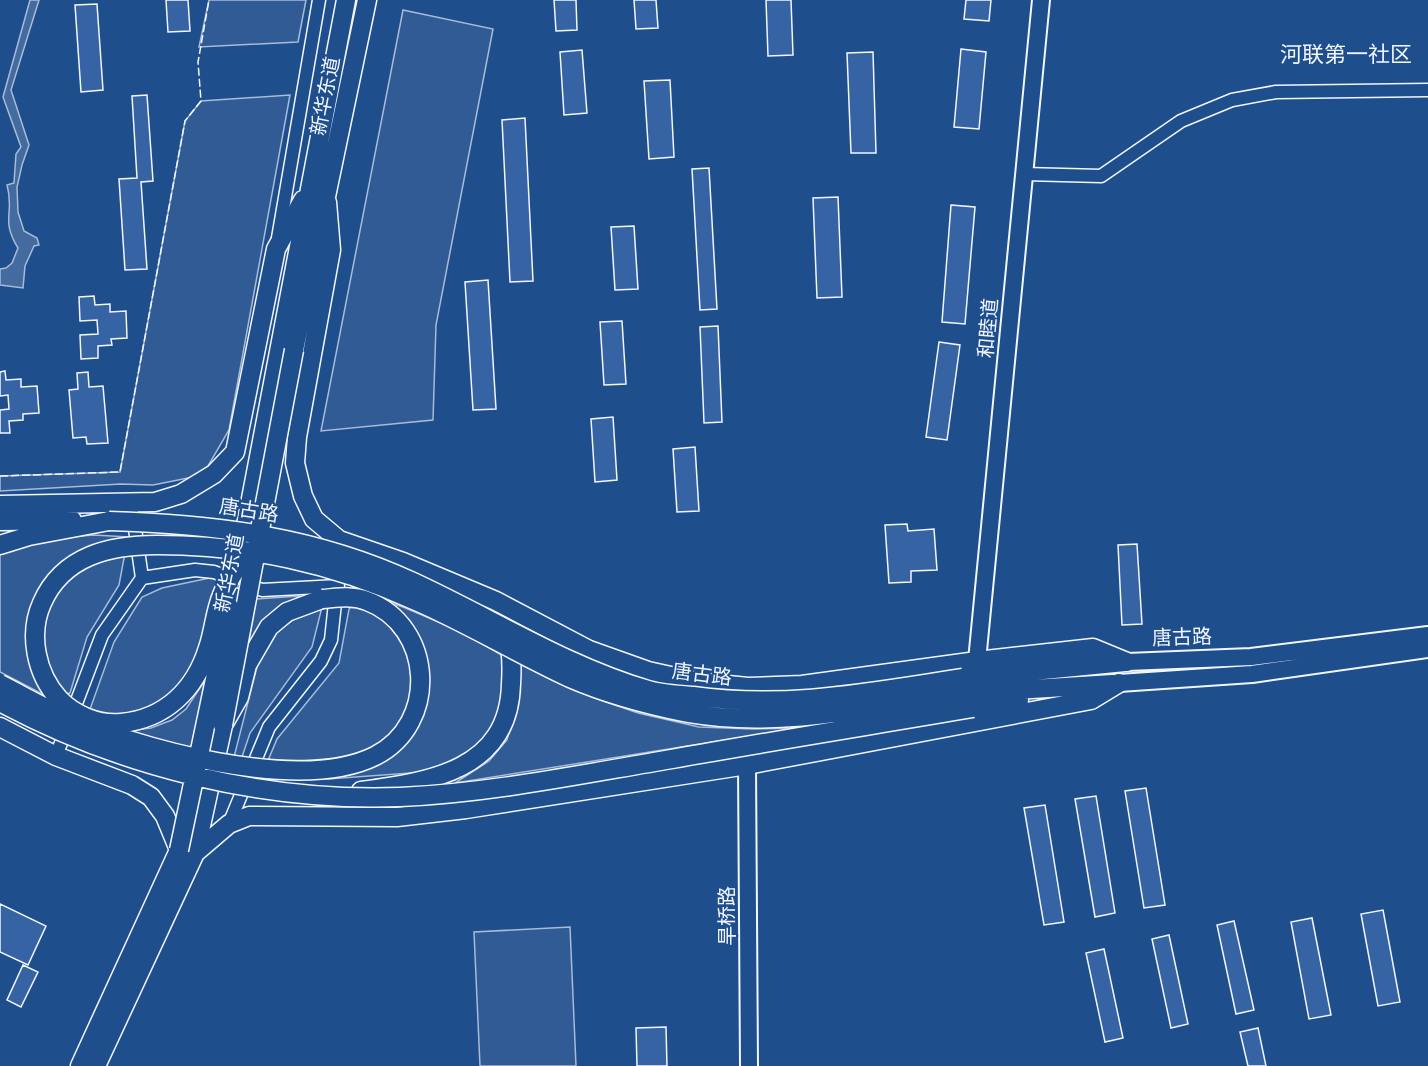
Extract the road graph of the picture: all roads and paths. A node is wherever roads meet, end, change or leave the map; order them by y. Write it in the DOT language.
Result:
graph roads {
  1 [pos="319,0"];
  2 [pos="346,0"];
  3 [pos="367,0"];
  4 [pos="1041,0"];
  5 [pos="1428,90"];
  6 [pos="1024,174"];
  7 [pos="308,190"];
  8 [pos="327,202"];
  9 [pos="276,249"];
  10 [pos="287,349"];
  11 [pos="131,501"];
  12 [pos="0,505"];
  13 [pos="0,521"];
  14 [pos="109,521"];
  15 [pos="339,540"];
  16 [pos="0,545"];
  17 [pos="238,565"];
  18 [pos="142,578"];
  19 [pos="338,586"];
  20 [pos="496,601"];
  21 [pos="1428,635"];
  22 [pos="1428,650"];
  23 [pos="977,661"];
  24 [pos="1126,662"];
  25 [pos="1119,683"];
  26 [pos="0,684"];
  27 [pos="968,693"];
  28 [pos="0,702"];
  29 [pos="223,725"];
  30 [pos="0,727"];
  31 [pos="56,756"];
  32 [pos="747,765"];
  33 [pos="329,795"];
  34 [pos="229,824"];
  35 [pos="187,851"];
  36 [pos="80,1066"];
  37 [pos="96,1066"];
  38 [pos="749,1066"];
  1 -- 9 [label="street"];
  2 -- 7 [label="main road, 新华东道"];
  3 -- 8 [label="main road, 新华东道"];
  4 -- 6 [label="street, 和睦道"];
  5 -- 6 [label="street"];
  6 -- 23 [label="street, 和睦道"];
  7 -- 9 [label="main road"];
  7 -- 10 [label="main road, 新华东道"];
  8 -- 10 [label="main road, 新华东道"];
  8 -- 15 [label="main road"];
  9 -- 11 [label="main road"];
  10 -- 17 [label="main road, 新华东道, bridge"];
  10 -- 29 [label="main road, 新华东道, bridge"];
  11 -- 12 [label="main road"];
  11 -- 18 [label="street"];
  13 -- 14 [label="main road, 唐古路"];
  14 -- 16 [label="main road"];
  14 -- 27 [label="main road, 唐古路, bridge"];
  15 -- 19 [label="street"];
  15 -- 20 [label="main road"];
  17 -- 27 [label="main road, bridge"];
  17 -- 35 [label="main road, 新华东道, bridge"];
  18 -- 19 [label="street"];
  18 -- 31 [label="street"];
  19 -- 34 [label="street"];
  20 -- 23 [label="main road"];
  20 -- 33 [label="main road"];
  21 -- 24 [label="street, 唐古路"];
  22 -- 25 [label="street, 唐古路"];
  23 -- 24 [label="main road"];
  24 -- 27 [label="main road, 唐古路"];
  25 -- 27 [label="main road"];
  25 -- 32 [label="main road"];
  26 -- 29 [label="main road, bridge"];
  27 -- 33 [label="main road, 唐古路, bridge"];
  28 -- 33 [label="main road, 唐古路, bridge"];
  29 -- 35 [label="main road, 新华东道, bridge"];
  30 -- 31 [label="main road"];
  31 -- 35 [label="main road"];
  32 -- 34 [label="main road"];
  32 -- 38 [label="street, 旱桥路"];
  34 -- 35 [label="main road"];
  35 -- 36 [label="main road, 新华东道"];
  35 -- 37 [label="main road, 新华东道"];
}
